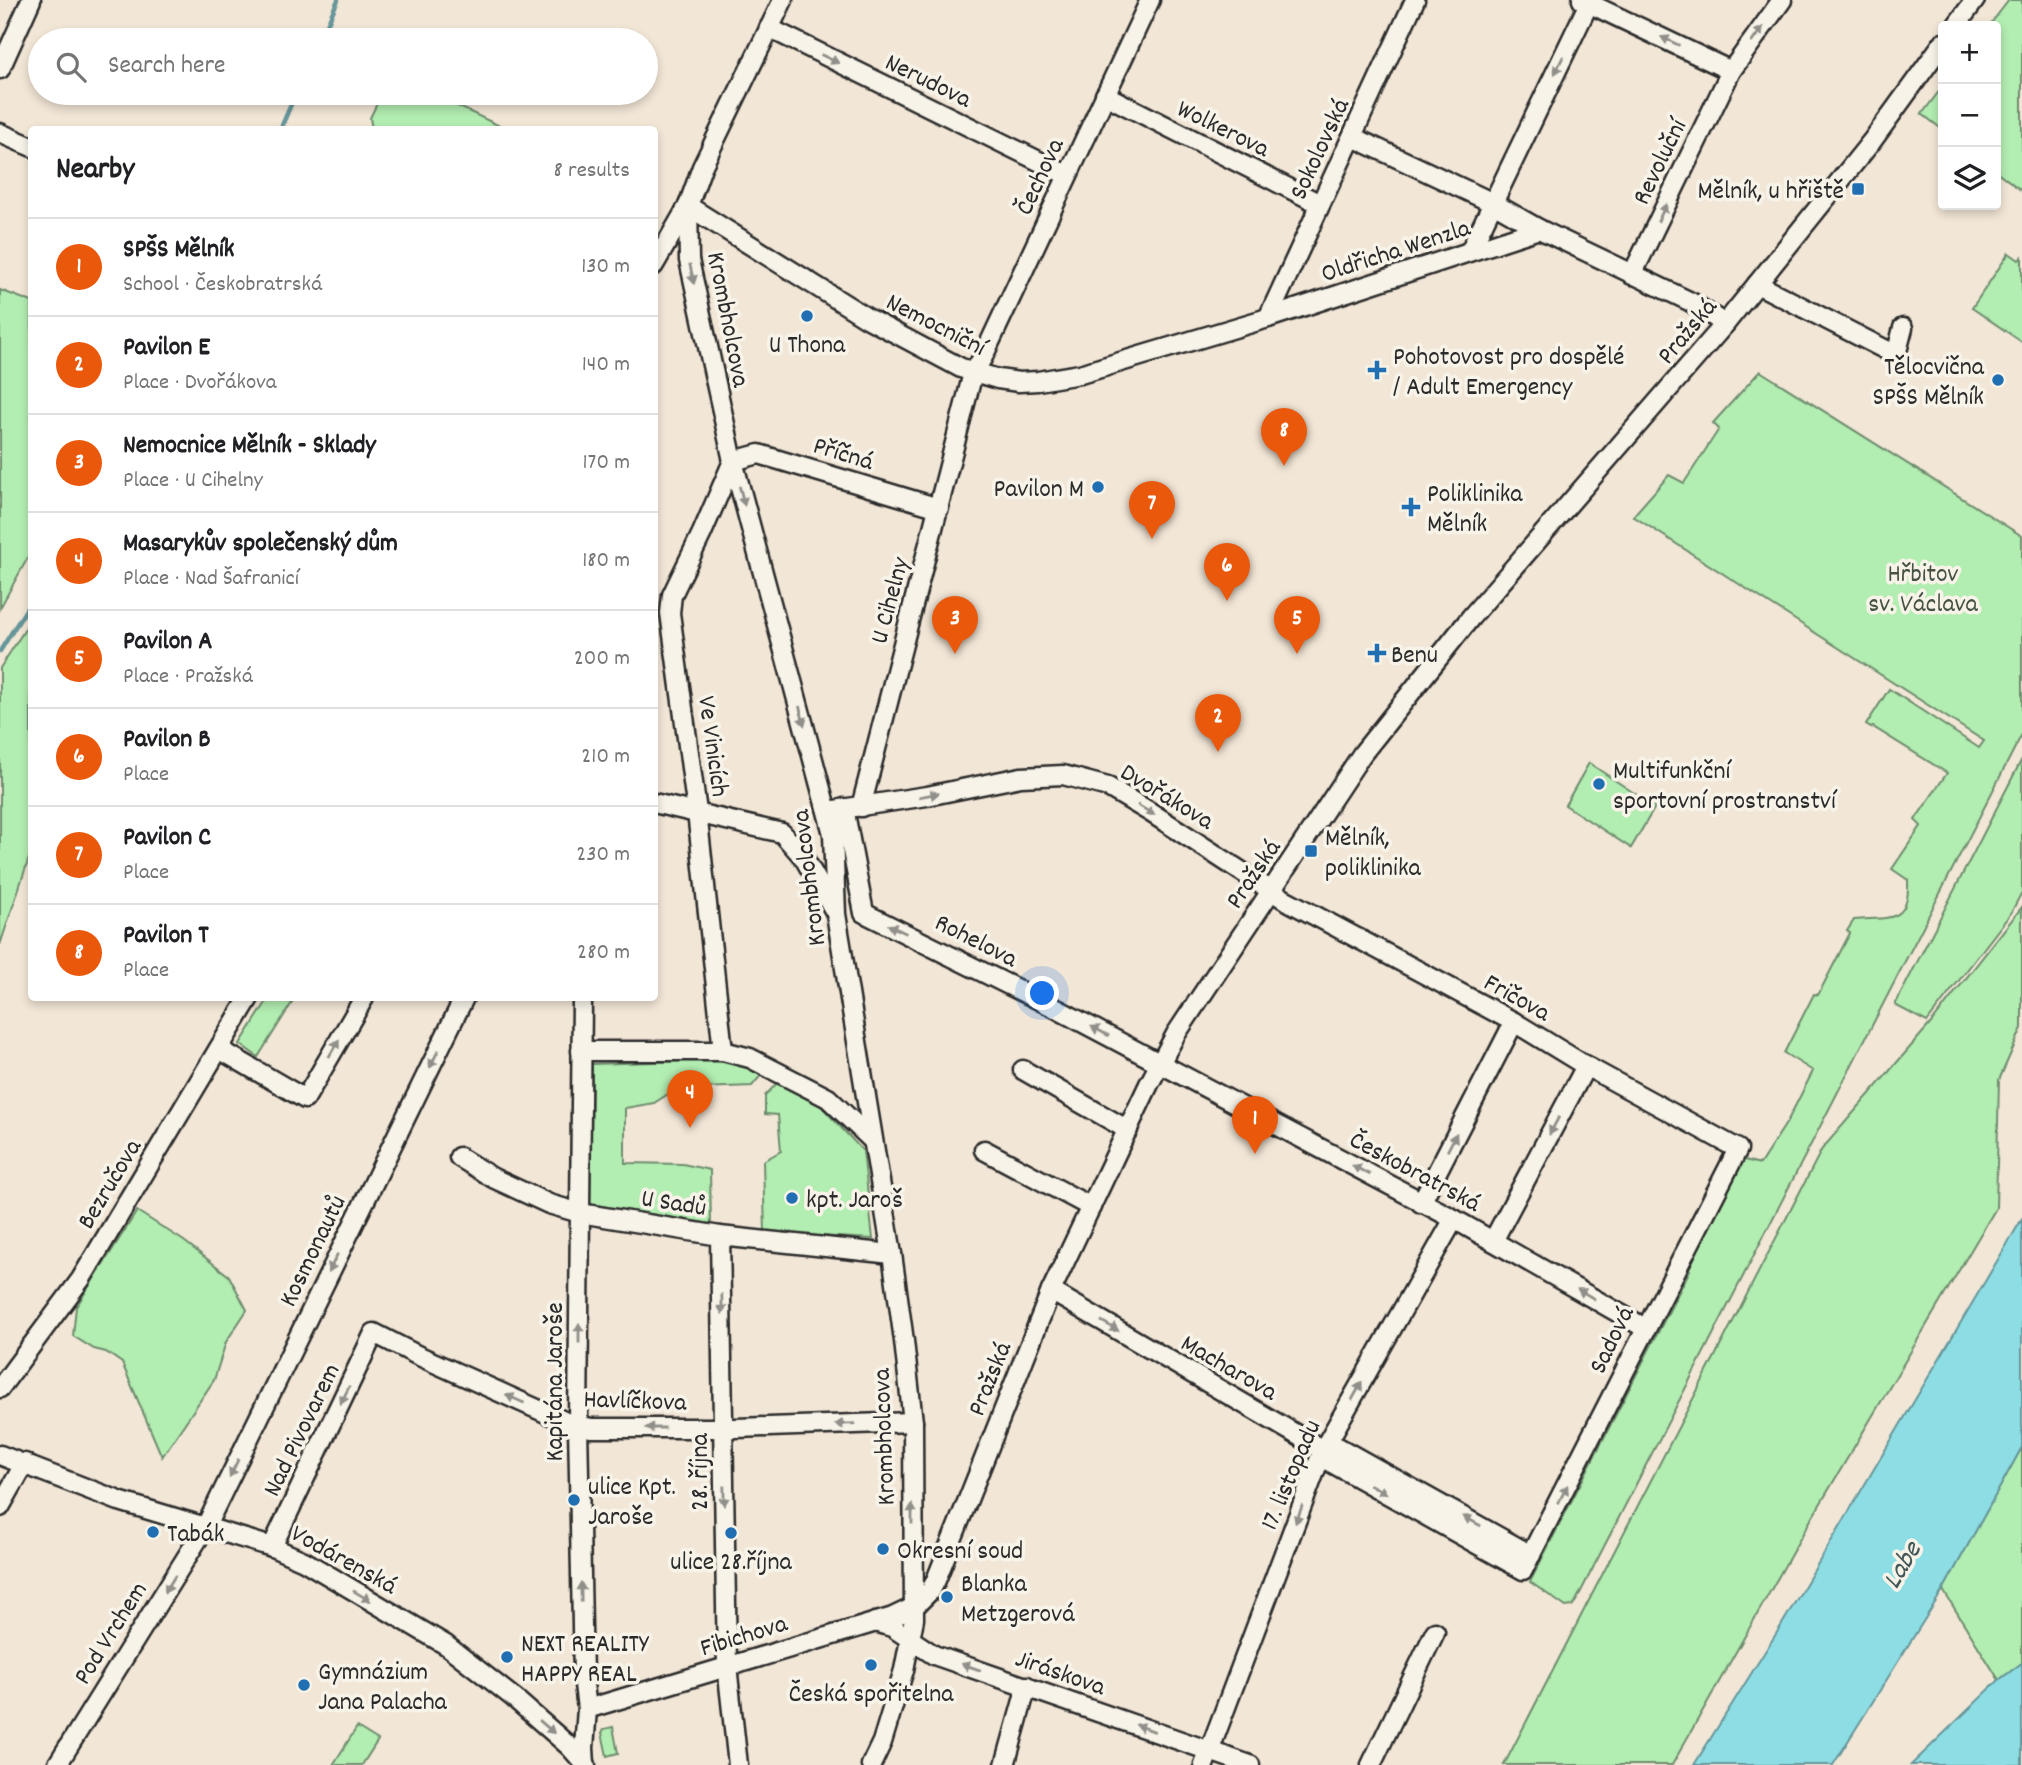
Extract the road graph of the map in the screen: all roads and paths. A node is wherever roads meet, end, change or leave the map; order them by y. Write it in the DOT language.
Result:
graph roads {
  1 [pos="32,0"];
  2 [pos="783,0"];
  3 [pos="1415,0"];
  4 [pos="1782,0"];
  5 [pos="1975,0"];
  6 [pos="1146,1"];
  7 [pos="1586,2"];
  8 [pos="1960,21"];
  9 [pos="769,29"];
  10 [pos="1938,50"];
  11 [pos="0,69"];
  12 [pos="1731,71"];
  13 [pos="1105,95"];
  14 [pos="0,133"];
  15 [pos="1353,137"];
  16 [pos="28,145"];
  17 [pos="1067,175"];
  18 [pos="1493,203"];
  19 [pos="1320,204"];
  20 [pos="688,206"];
  21 [pos="1539,229"];
  22 [pos="1470,251"];
  23 [pos="658,258"];
  24 [pos="1632,275"];
  25 [pos="1756,284"];
  26 [pos="1268,318"];
  27 [pos="1725,324"];
  28 [pos="1903,328"];
  29 [pos="973,373"];
  30 [pos="733,461"];
  31 [pos="939,509"];
  32 [pos="658,804"];
  33 [pos="845,808"];
  34 [pos="697,812"];
  35 [pos="1271,891"];
  36 [pos="836,914"];
  37 [pos="247,1001"];
  38 [pos="362,1001"];
  39 [pos="463,1001"];
  40 [pos="582,1001"];
  41 [pos="1514,1022"];
  42 [pos="219,1049"];
  43 [pos="582,1051"];
  44 [pos="723,1051"];
  45 [pos="1160,1063"];
  46 [pos="1586,1066"];
  47 [pos="1023,1070"];
  48 [pos="1128,1130"];
  49 [pos="872,1135"];
  50 [pos="1738,1149"];
  51 [pos="984,1150"];
  52 [pos="459,1157"];
  53 [pos="1421,1203"];
  54 [pos="1091,1207"];
  55 [pos="580,1213"];
  56 [pos="1454,1219"];
  57 [pos="720,1236"];
  58 [pos="1493,1241"];
  59 [pos="892,1254"];
  60 [pos="1051,1291"];
  61 [pos="1645,1328"];
  62 [pos="374,1333"];
  63 [pos="0,1388"];
  64 [pos="913,1422"];
  65 [pos="578,1426"];
  66 [pos="723,1428"];
  67 [pos="1323,1450"];
  68 [pos="0,1455"];
  69 [pos="25,1463"];
  70 [pos="0,1507"];
  71 [pos="206,1526"];
  72 [pos="272,1547"];
  73 [pos="912,1556"];
  74 [pos="944,1562"];
  75 [pos="1527,1562"];
  76 [pos="936,1580"];
  77 [pos="914,1607"];
  78 [pos="875,1622"];
  79 [pos="1435,1632"];
  80 [pos="907,1649"];
  81 [pos="727,1667"];
  82 [pos="1027,1686"];
  83 [pos="587,1709"];
  84 [pos="1206,1758"];
  85 [pos="57,1765"];
  86 [pos="586,1765"];
  87 [pos="738,1765"];
  88 [pos="872,1765"];
  89 [pos="1005,1765"];
  90 [pos="1250,1765"];
  91 [pos="1371,1765"];
  1 -- 11 [label="street"];
  2 -- 9 [label="street"];
  3 -- 15 [label="street, Sokolovská"];
  12 -- 4 [label="street, Revoluční, one-way"];
  5 -- 8 [label="street"];
  6 -- 13 [label="street, Čechova"];
  12 -- 7 [label="street, one-way"];
  7 -- 18 [label="street, one-way"];
  9 -- 17 [label="street, Nerudova, one-way"];
  9 -- 20 [label="street"];
  10 -- 25 [label="street, Pražská"];
  24 -- 12 [label="street, Revoluční, one-way"];
  13 -- 17 [label="street, Čechova"];
  13 -- 19 [label="street, Wolkerova"];
  14 -- 16 [label="street"];
  15 -- 18 [label="street, Oldřicha Wenzla"];
  15 -- 19 [label="street, Sokolovská"];
  17 -- 29 [label="street, Čechova"];
  18 -- 21 [label="street, Oldřicha Wenzla"];
  18 -- 22 [label="street"];
  19 -- 26 [label="street, Sokolovská"];
  20 -- 23 [label="street"];
  20 -- 29 [label="street, Nemocniční"];
  20 -- 30 [label="street, Krombholcova, one-way"];
  21 -- 22 [label="street, Oldřicha Wenzla"];
  21 -- 24 [label="street, Oldřicha Wenzla"];
  22 -- 26 [label="street, Oldřicha Wenzla"];
  24 -- 27 [label="street, Oldřicha Wenzla"];
  25 -- 27 [label="street, Pražská"];
  25 -- 28 [label="street"];
  26 -- 29 [label="street, Nemocniční"];
  27 -- 35 [label="street, Pražská"];
  29 -- 31 [label="street, U Cihelny"];
  30 -- 31 [label="street, Příčná"];
  30 -- 33 [label="street, Krombholcova, one-way"];
  30 -- 34 [label="street, Ve Vinicích"];
  31 -- 33 [label="street, U Cihelny"];
  32 -- 34 [label="street"];
  33 -- 35 [label="street, Dvořákova, one-way"];
  33 -- 36 [label="street, Krombholcova"];
  45 -- 33 [label="street, Rohelova, one-way"];
  34 -- 36 [label="street"];
  34 -- 44 [label="street, Ve Vinicích"];
  35 -- 41 [label="street, Fričova"];
  35 -- 45 [label="street, Pražská"];
  36 -- 49 [label="street, Krombholcova"];
  37 -- 42 [label="street, Bezručova"];
  42 -- 38 [label="street, one-way"];
  39 -- 71 [label="street, Kosmonautů, one-way"];
  40 -- 43 [label="street, Kapitána Jaroše"];
  41 -- 46 [label="street, Fričova"];
  53 -- 41 [label="street, one-way"];
  42 -- 63 [label="street, Bezručova"];
  43 -- 44 [label="street"];
  43 -- 55 [label="street, Kapitána Jaroše"];
  44 -- 49 [label="street"];
  45 -- 48 [label="street, Pražská"];
  53 -- 45 [label="street, Českobratrská, one-way"];
  46 -- 50 [label="street, Fričova"];
  46 -- 58 [label="street, one-way"];
  47 -- 48 [label="street"];
  48 -- 54 [label="street, Pražská"];
  49 -- 59 [label="street, Krombholcova"];
  50 -- 61 [label="street, Sadová"];
  51 -- 54 [label="street"];
  52 -- 55 [label="street, U Sadů"];
  53 -- 56 [label="street, Českobratrská"];
  54 -- 60 [label="street, Pražská"];
  55 -- 57 [label="street, U Sadů"];
  65 -- 55 [label="street, Kapitána Jaroše, one-way"];
  56 -- 58 [label="street, Českobratrská"];
  67 -- 56 [label="street, 17. listopadu, one-way"];
  57 -- 59 [label="street, U Sadů"];
  57 -- 66 [label="street, 28. října, one-way"];
  61 -- 58 [label="street, Českobratrská, one-way"];
  59 -- 64 [label="street, Krombholcova"];
  60 -- 67 [label="street, Macharova, one-way"];
  60 -- 74 [label="street, Pražská"];
  75 -- 61 [label="street, Sadová, one-way"];
  65 -- 62 [label="street, Havlíčkova, one-way"];
  62 -- 72 [label="street, Nad Pivovarem, one-way"];
  64 -- 66 [label="street, Havlíčkova, one-way"];
  73 -- 64 [label="street, Krombholcova, one-way"];
  66 -- 65 [label="street, Havlíčkova, one-way"];
  83 -- 65 [label="street, Kapitána Jaroše, one-way"];
  66 -- 81 [label="street, 28. října, one-way"];
  67 -- 75 [label="street, Macharova"];
  67 -- 84 [label="street, 17. listopadu, one-way"];
  68 -- 69 [label="street, Vodárenská"];
  69 -- 70 [label="street"];
  69 -- 71 [label="street, Vodárenská"];
  71 -- 72 [label="street, Vodárenská"];
  71 -- 85 [label="street, Pod Vrchem, one-way"];
  72 -- 86 [label="street, Vodárenská, one-way"];
  73 -- 74 [label="street"];
  73 -- 77 [label="street, Krombholcova"];
  74 -- 76 [label="street, Pražská"];
  76 -- 77 [label="street, Pražská"];
  76 -- 80 [label="street, Pražská"];
  77 -- 78 [label="street, Fibichova"];
  77 -- 80 [label="street, Pražská"];
  78 -- 80 [label="street"];
  78 -- 81 [label="street, Fibichova"];
  79 -- 91 [label="street"];
  82 -- 80 [label="street, Jiráskova, one-way"];
  80 -- 88 [label="street, Pražská"];
  81 -- 83 [label="street, Fibichova"];
  81 -- 87 [label="street, 28. října"];
  84 -- 82 [label="street, Jiráskova, one-way"];
  82 -- 89 [label="street"];
  83 -- 86 [label="street, Kapitána Jaroše"];
  84 -- 90 [label="street, Jiráskova"];
}
